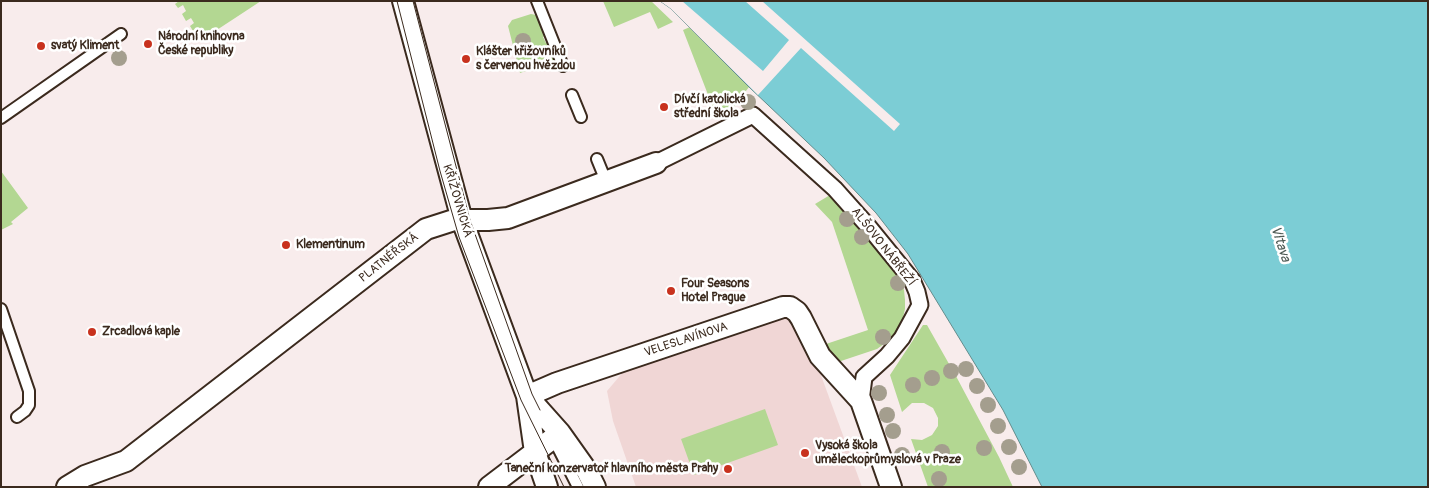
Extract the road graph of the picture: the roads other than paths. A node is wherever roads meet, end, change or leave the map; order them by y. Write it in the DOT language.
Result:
graph roads {
  1 [pos="403,1"];
  2 [pos="538,1"];
  3 [pos="121,34"];
  4 [pos="563,66"];
  5 [pos="572,95"];
  6 [pos="753,115"];
  7 [pos="581,117"];
  8 [pos="1,118"];
  9 [pos="597,159"];
  10 [pos="656,163"];
  11 [pos="606,181"];
  12 [pos="462,220"];
  13 [pos="1,309"];
  14 [pos="820,356"];
  15 [pos="861,401"];
  16 [pos="533,403"];
  17 [pos="17,417"];
  18 [pos="557,436"];
  19 [pos="535,452"];
  20 [pos="91,481"];
  21 [pos="67,487"];
  22 [pos="489,487"];
  23 [pos="547,487"];
  24 [pos="578,487"];
  25 [pos="594,487"];
  26 [pos="891,487"];
  1 -- 12 [label="street, KŘIŽOVNICKÁ"];
  2 -- 4 [label="lane"];
  3 -- 8 [label="lane"];
  5 -- 7 [label="lane"];
  6 -- 10 [label="street, PLATNÉŘSKÁ"];
  6 -- 15 [label="street, ALŠOVO NÁBŘEŽÍ"];
  9 -- 11 [label="lane"];
  10 -- 11 [label="street, PLATNÉŘSKÁ"];
  11 -- 12 [label="street, PLATNÉŘSKÁ"];
  12 -- 16 [label="street, KŘIŽOVNICKÁ"];
  12 -- 20 [label="street, PLATNÉŘSKÁ"];
  13 -- 17 [label="lane"];
  14 -- 15 [label="street, ALŠOVO NÁBŘEŽÍ"];
  14 -- 16 [label="street, VELESLAVÍNOVA"];
  15 -- 26 [label="street, ALŠOVO NÁBŘEŽÍ"];
  16 -- 18 [label="street, KŘIŽOVNICKÁ"];
  16 -- 19 [label="street, KŘIŽOVNICKÁ"];
  18 -- 19 [label="street"];
  18 -- 24 [label="lane"];
  18 -- 25 [label="street, KŘIŽOVNICKÁ"];
  19 -- 22 [label="street"];
  19 -- 23 [label="street, KŘIŽOVNICKÁ"];
  20 -- 21 [label="street, PLATNÉŘSKÁ"];
}
